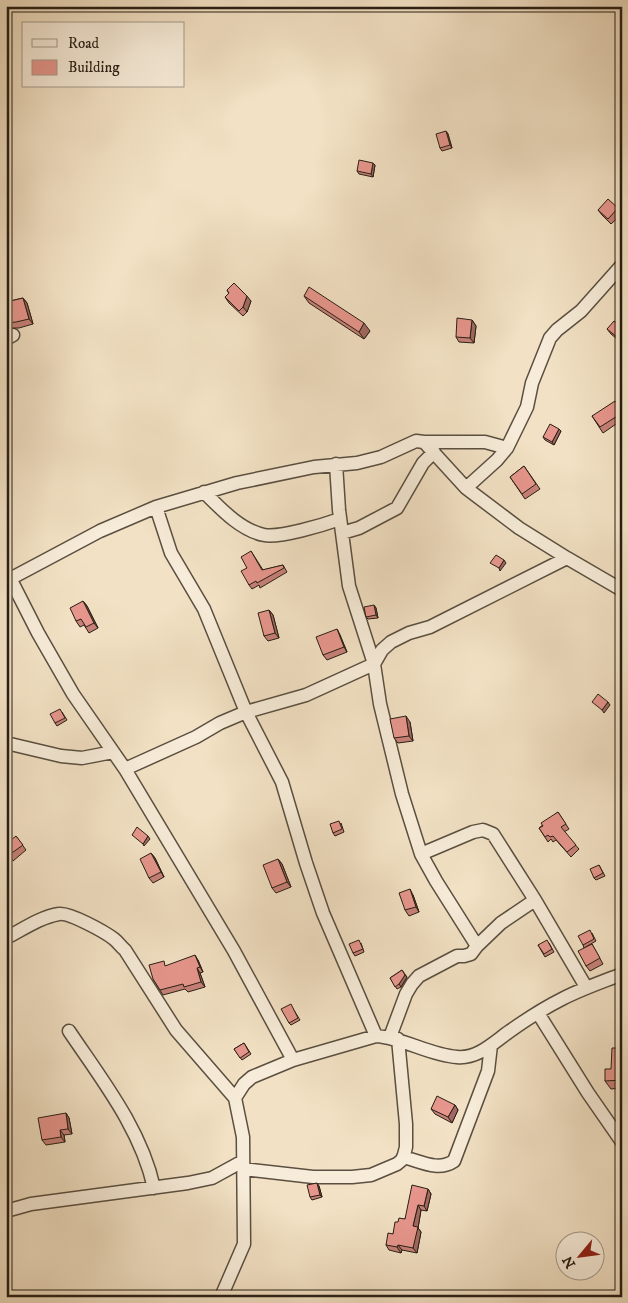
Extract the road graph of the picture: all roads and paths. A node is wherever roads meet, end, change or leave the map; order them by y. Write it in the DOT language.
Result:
graph roads {
  1 [pos="622,265"];
  2 [pos="424,442"];
  3 [pos="507,448"];
  4 [pos="434,452"];
  5 [pos="336,464"];
  6 [pos="466,488"];
  7 [pos="204,492"];
  8 [pos="156,507"];
  9 [pos="340,519"];
  10 [pos="342,533"];
  11 [pos="567,558"];
  12 [pos="8,579"];
  13 [pos="622,590"];
  14 [pos="374,664"];
  15 [pos="246,712"];
  16 [pos="6,743"];
  17 [pos="113,752"];
  18 [pos="125,769"];
  19 [pos="421,854"];
  20 [pos="535,900"];
  21 [pos="6,938"];
  22 [pos="477,946"];
  23 [pos="622,974"];
  24 [pos="586,987"];
  25 [pos="538,1013"];
  26 [pos="69,1031"];
  27 [pos="376,1036"];
  28 [pos="394,1038"];
  29 [pos="491,1045"];
  30 [pos="293,1060"];
  31 [pos="235,1098"];
  32 [pos="622,1142"];
  33 [pos="403,1157"];
  34 [pos="243,1165"];
  35 [pos="154,1188"];
  36 [pos="6,1211"];
  37 [pos="220,1297"];
  1 -- 3 [label="street"];
  2 -- 3 [label="street"];
  2 -- 4 [label="street"];
  2 -- 5 [label="street"];
  3 -- 6 [label="street"];
  4 -- 6 [label="street"];
  4 -- 10 [label="street"];
  5 -- 7 [label="street"];
  5 -- 9 [label="street"];
  6 -- 11 [label="street"];
  7 -- 8 [label="street"];
  7 -- 9 [label="street"];
  8 -- 12 [label="street"];
  8 -- 15 [label="street"];
  9 -- 10 [label="street"];
  10 -- 14 [label="street"];
  11 -- 13 [label="street"];
  11 -- 14 [label="street"];
  12 -- 17 [label="street"];
  14 -- 15 [label="street"];
  14 -- 19 [label="street"];
  15 -- 18 [label="street"];
  15 -- 27 [label="street"];
  16 -- 17 [label="street"];
  17 -- 18 [label="street"];
  18 -- 30 [label="street"];
  19 -- 20 [label="street"];
  19 -- 22 [label="street"];
  20 -- 22 [label="street"];
  20 -- 24 [label="street"];
  21 -- 31 [label="street"];
  22 -- 28 [label="street"];
  23 -- 24 [label="street"];
  24 -- 25 [label="street"];
  25 -- 29 [label="street"];
  25 -- 32 [label="street"];
  26 -- 35 [label="street"];
  27 -- 28 [label="street"];
  27 -- 30 [label="street"];
  28 -- 29 [label="street"];
  28 -- 33 [label="street"];
  29 -- 33 [label="street"];
  30 -- 31 [label="street"];
  31 -- 34 [label="street"];
  33 -- 34 [label="street"];
  34 -- 35 [label="street"];
  34 -- 37 [label="street"];
  35 -- 36 [label="street"];
}
